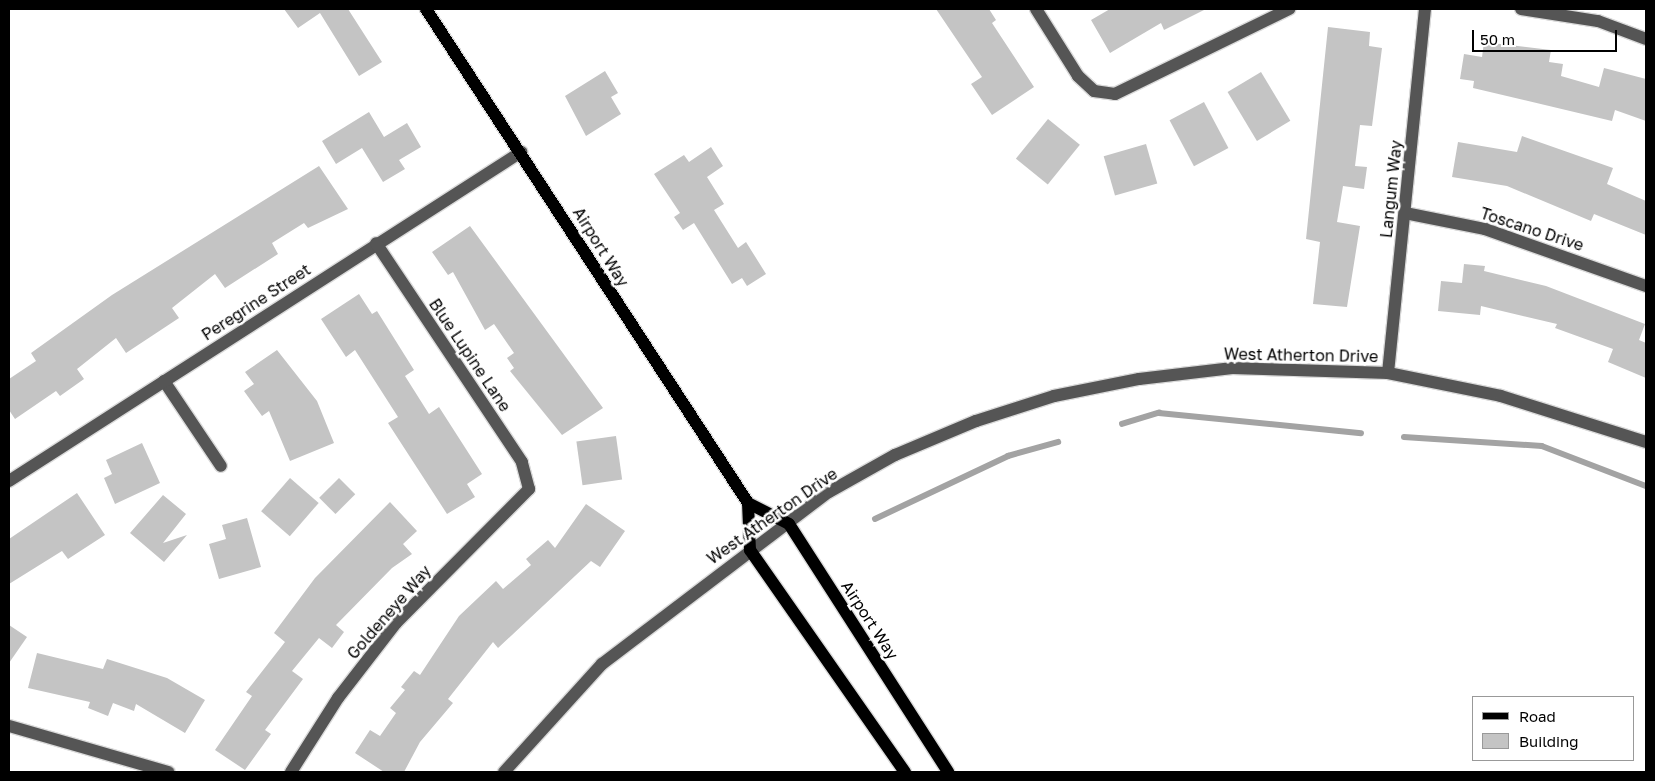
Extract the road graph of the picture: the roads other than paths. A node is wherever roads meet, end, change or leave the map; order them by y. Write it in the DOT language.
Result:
graph roads {
  1 [pos="426,9"];
  2 [pos="1036,9"];
  3 [pos="1289,9"];
  4 [pos="1425,9"];
  5 [pos="1521,9"];
  6 [pos="1646,39"];
  7 [pos="521,152"];
  8 [pos="1404,213"];
  9 [pos="376,243"];
  10 [pos="1646,286"];
  11 [pos="1388,373"];
  12 [pos="164,382"];
  13 [pos="1646,442"];
  14 [pos="221,466"];
  15 [pos="9,480"];
  16 [pos="529,490"];
  17 [pos="748,503"];
  18 [pos="789,524"];
  19 [pos="750,550"];
  20 [pos="9,726"];
  21 [pos="168,772"];
  22 [pos="291,772"];
  23 [pos="504,772"];
  24 [pos="906,772"];
  25 [pos="948,772"];
  1 -- 7 [label="main road, Airport Way"];
  2 -- 3 [label="street"];
  4 -- 8 [label="street, Langum Way"];
  5 -- 6 [label="street"];
  7 -- 9 [label="street, Peregrine Street"];
  7 -- 17 [label="main road, Airport Way"];
  8 -- 10 [label="street, Toscano Drive"];
  8 -- 11 [label="street, Langum Way"];
  9 -- 12 [label="street, Peregrine Street"];
  9 -- 16 [label="street, Blue Lupine Lane"];
  11 -- 13 [label="street, West Atherton Drive"];
  11 -- 18 [label="street, West Atherton Drive"];
  12 -- 14 [label="street"];
  12 -- 15 [label="street, Peregrine Street"];
  16 -- 22 [label="street, Goldeneye Way"];
  17 -- 18 [label="main road, Airport Way"];
  17 -- 19 [label="main road"];
  18 -- 19 [label="street, West Atherton Drive"];
  18 -- 25 [label="main road, Airport Way"];
  19 -- 23 [label="street, West Atherton Drive"];
  19 -- 24 [label="main road"];
  20 -- 21 [label="street"];
}
